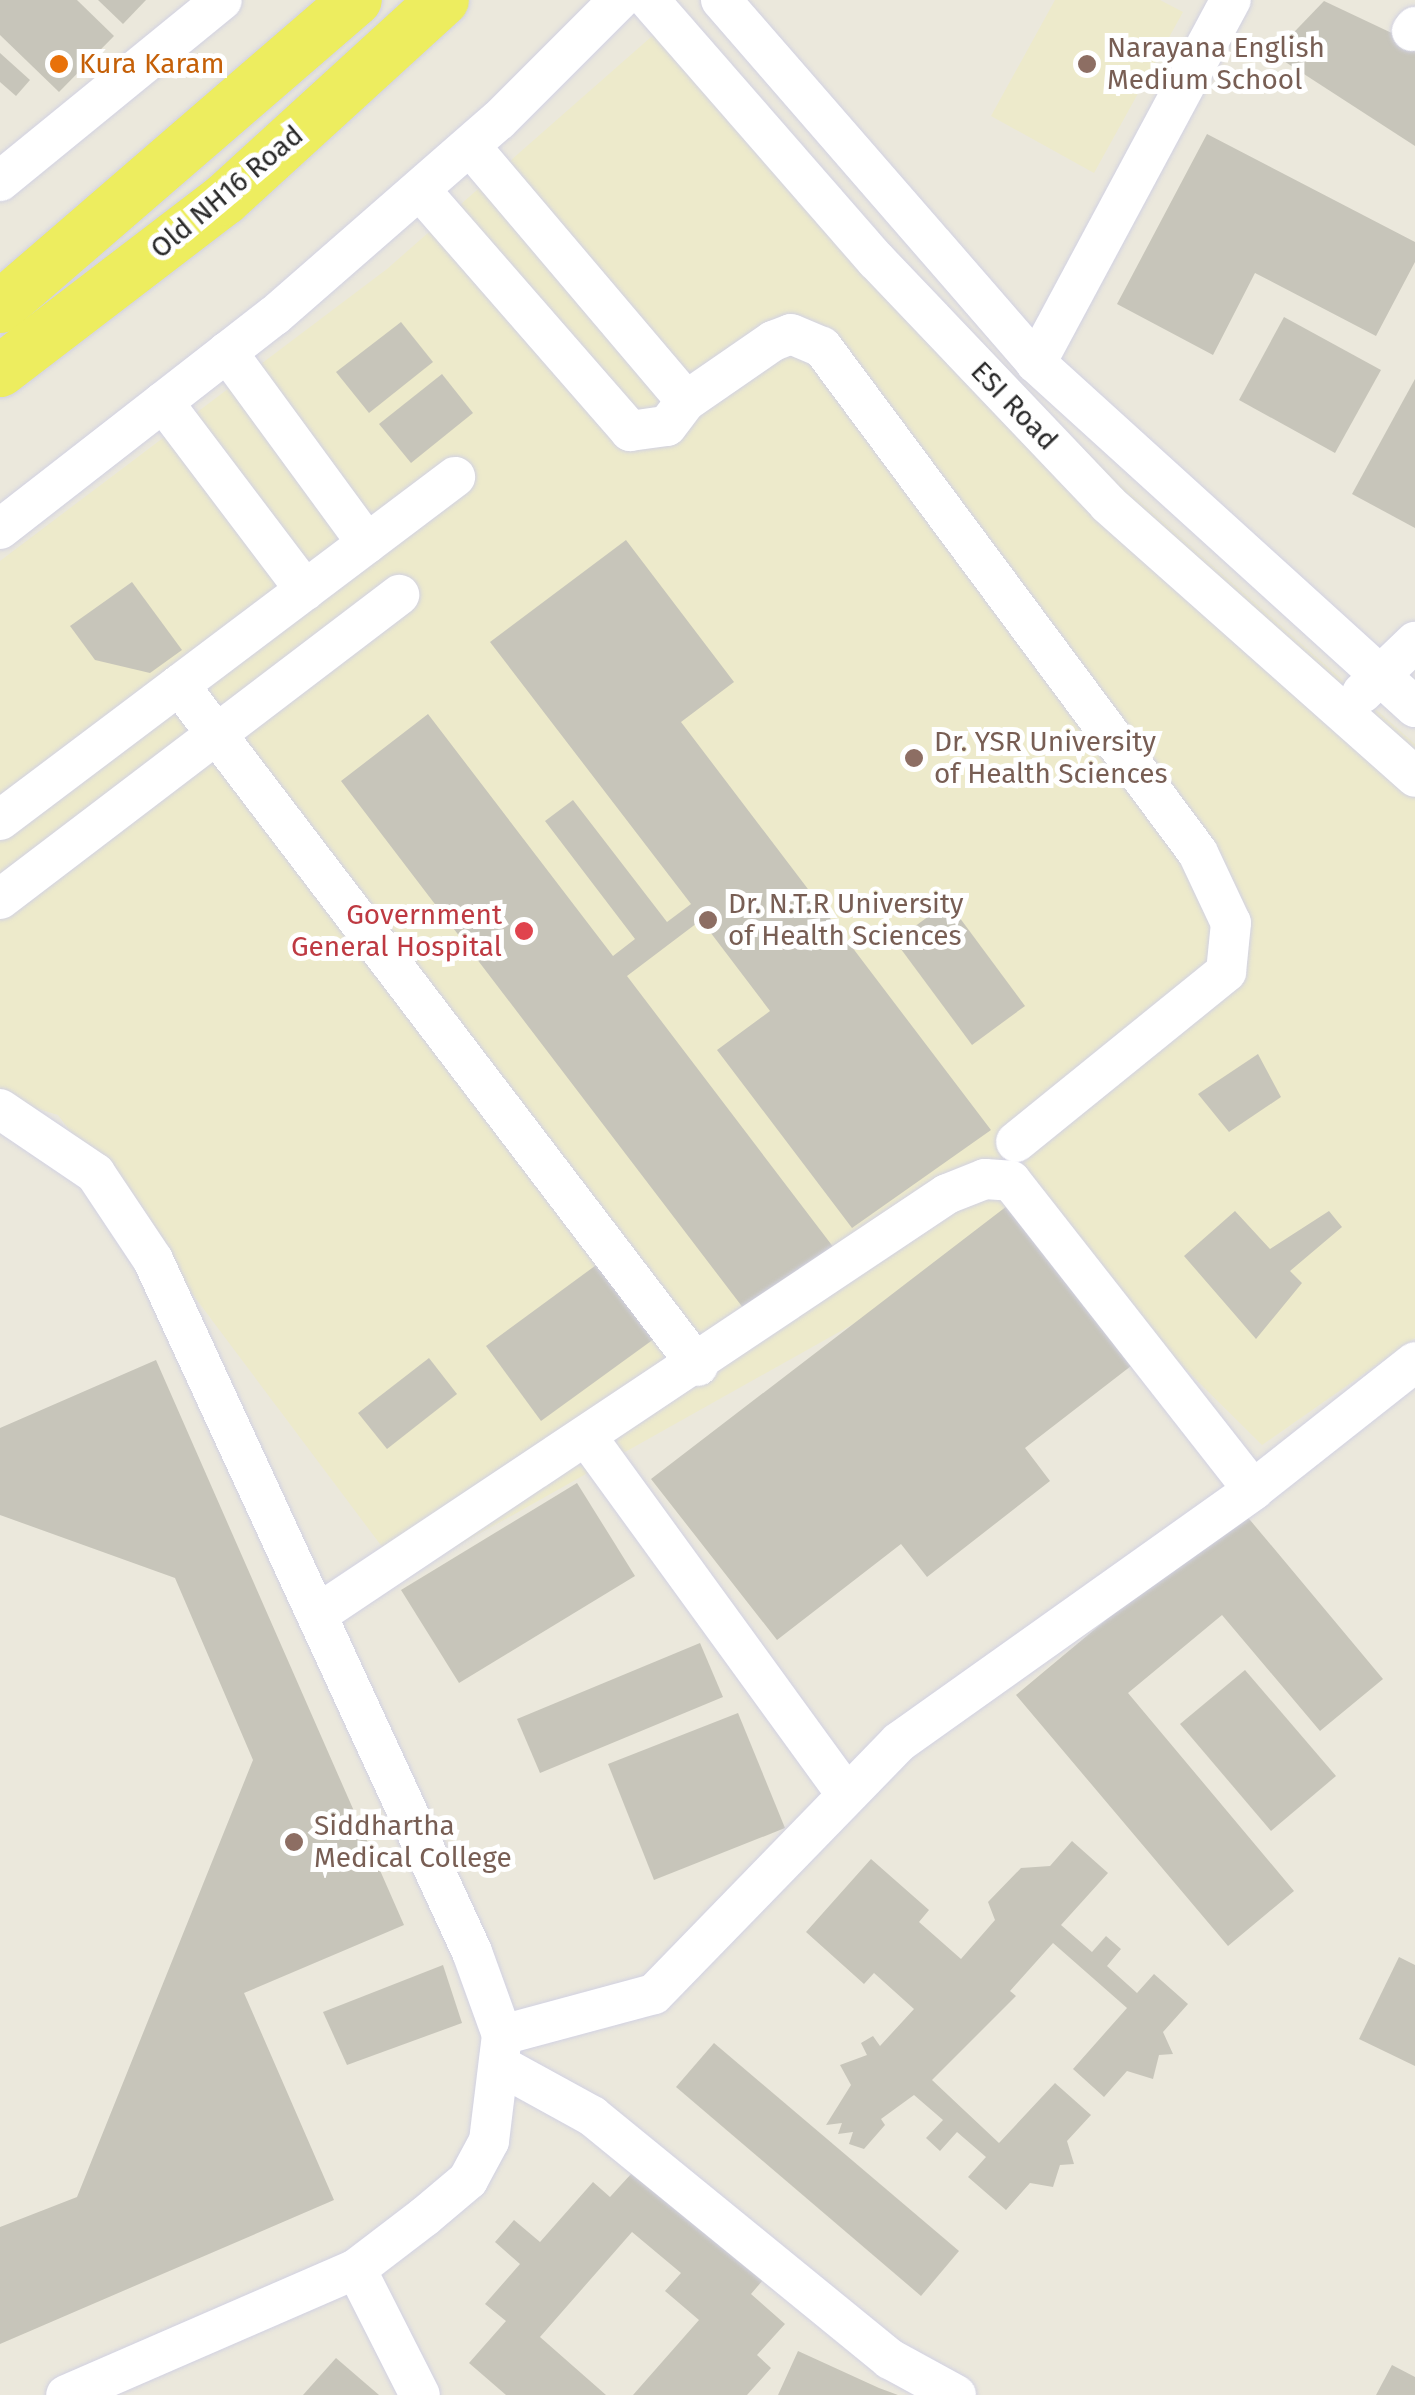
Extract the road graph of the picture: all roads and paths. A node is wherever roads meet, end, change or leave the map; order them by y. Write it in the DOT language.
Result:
graph roads {
  1 [pos="222,0"];
  2 [pos="356,0"];
  3 [pos="443,0"];
  4 [pos="620,0"];
  5 [pos="649,0"];
  6 [pos="721,0"];
  7 [pos="1230,0"];
  8 [pos="470,146"];
  9 [pos="0,180"];
  10 [pos="420,190"];
  11 [pos="0,306"];
  12 [pos="226,352"];
  13 [pos="1036,362"];
  14 [pos="0,371"];
  15 [pos="686,401"];
  16 [pos="163,402"];
  17 [pos="455,476"];
  18 [pos="0,529"];
  19 [pos="367,543"];
  20 [pos="305,590"];
  21 [pos="399,595"];
  22 [pos="1415,642"];
  23 [pos="1378,676"];
  24 [pos="179,685"];
  25 [pos="1415,707"];
  26 [pos="1343,715"];
  27 [pos="215,732"];
  28 [pos="1415,776"];
  29 [pos="0,820"];
  30 [pos="0,899"];
  31 [pos="0,1109"];
  32 [pos="1016,1142"];
  33 [pos="1415,1362"];
  34 [pos="698,1366"];
  35 [pos="589,1440"];
  36 [pos="1253,1490"];
  37 [pos="318,1614"];
  38 [pos="845,1792"];
  39 [pos="502,2051"];
  40 [pos="356,2269"];
  41 [pos="66,2395"];
  42 [pos="420,2395"];
  43 [pos="956,2395"];
  1 -- 9 [label="street"];
  2 -- 11 [label="main road, Old NH16 Road"];
  3 -- 14 [label="main road, Old NH16 Road"];
  4 -- 8 [label="street"];
  5 -- 26 [label="street, ESI Road"];
  6 -- 13 [label="street, ESI Road"];
  7 -- 13 [label="street"];
  8 -- 10 [label="street"];
  8 -- 15 [label="street"];
  10 -- 12 [label="street"];
  10 -- 15 [label="street"];
  12 -- 16 [label="street"];
  12 -- 19 [label="street"];
  13 -- 23 [label="street, ESI Road"];
  15 -- 32 [label="street"];
  16 -- 18 [label="street"];
  16 -- 20 [label="street"];
  17 -- 19 [label="street"];
  19 -- 20 [label="street"];
  20 -- 24 [label="street"];
  21 -- 27 [label="street"];
  22 -- 23 [label="street"];
  23 -- 25 [label="street, ESI Road"];
  23 -- 26 [label="street"];
  24 -- 27 [label="street"];
  24 -- 29 [label="street"];
  26 -- 28 [label="street, ESI Road"];
  27 -- 30 [label="street"];
  27 -- 34 [label="street"];
  31 -- 37 [label="street"];
  33 -- 36 [label="street"];
  34 -- 35 [label="street"];
  34 -- 36 [label="street"];
  35 -- 37 [label="street"];
  35 -- 38 [label="street"];
  36 -- 38 [label="street"];
  37 -- 39 [label="street"];
  38 -- 39 [label="street"];
  39 -- 40 [label="street"];
  39 -- 43 [label="street"];
  40 -- 41 [label="street"];
  40 -- 42 [label="street"];
}
